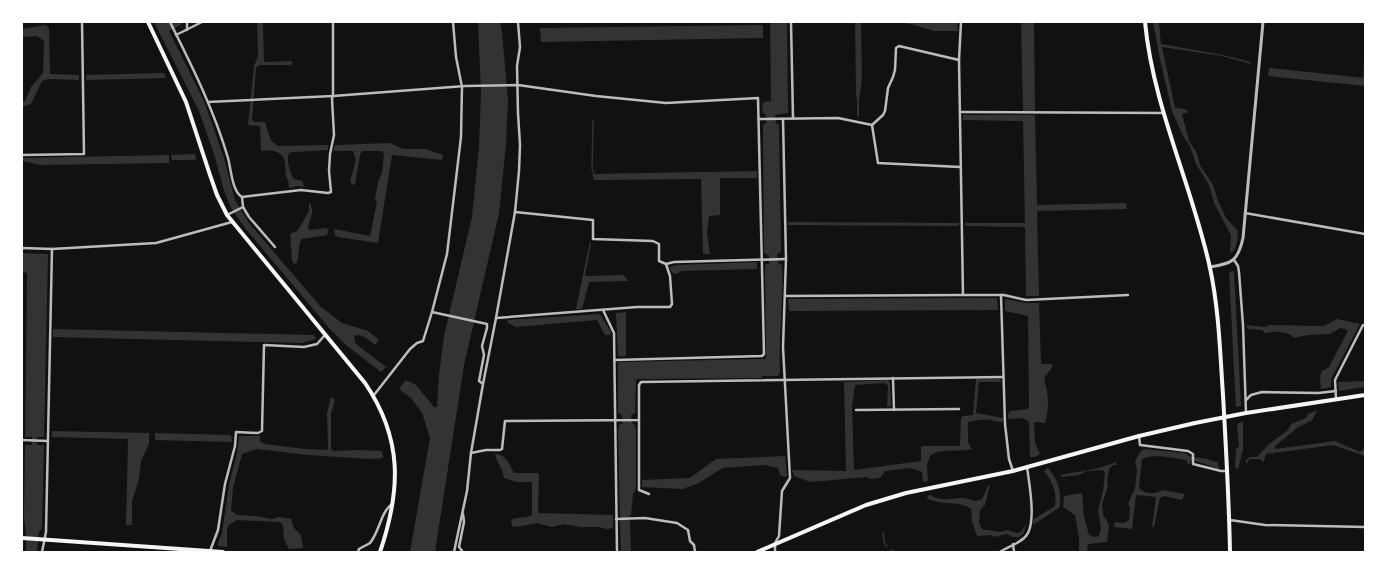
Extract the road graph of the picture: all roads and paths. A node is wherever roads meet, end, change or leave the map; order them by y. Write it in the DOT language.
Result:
graph roads {
  1 [pos="82,22"];
  2 [pos="148,22"];
  3 [pos="170,22"];
  4 [pos="187,22"];
  5 [pos="202,22"];
  6 [pos="333,22"];
  7 [pos="453,22"];
  8 [pos="518,22"];
  9 [pos="791,22"];
  10 [pos="961,22"];
  11 [pos="1145,22"];
  12 [pos="1263,22"];
  13 [pos="187,30"];
  14 [pos="176,35"];
  15 [pos="959,60"];
  16 [pos="518,85"];
  17 [pos="464,87"];
  18 [pos="333,96"];
  19 [pos="208,102"];
  20 [pos="960,112"];
  21 [pos="1163,113"];
  22 [pos="793,118"];
  23 [pos="759,119"];
  24 [pos="783,119"];
  25 [pos="872,125"];
  26 [pos="22,155"];
  27 [pos="960,167"];
  28 [pos="242,197"];
  29 [pos="242,207"];
  30 [pos="515,212"];
  31 [pos="1246,213"];
  32 [pos="230,214"];
  33 [pos="232,222"];
  34 [pos="1365,234"];
  35 [pos="275,247"];
  36 [pos="22,248"];
  37 [pos="52,250"];
  38 [pos="786,259"];
  39 [pos="762,260"];
  40 [pos="1234,260"];
  41 [pos="666,264"];
  42 [pos="1209,267"];
  43 [pos="1001,294"];
  44 [pos="963,295"];
  45 [pos="1128,295"];
  46 [pos="785,296"];
  47 [pos="603,310"];
  48 [pos="434,312"];
  49 [pos="496,318"];
  50 [pos="1365,325"];
  51 [pos="325,335"];
  52 [pos="615,360"];
  53 [pos="1003,377"];
  54 [pos="893,378"];
  55 [pos="784,380"];
  56 [pos="483,384"];
  57 [pos="1336,391"];
  58 [pos="1365,394"];
  59 [pos="374,395"];
  60 [pos="1336,399"];
  61 [pos="1245,400"];
  62 [pos="959,409"];
  63 [pos="856,410"];
  64 [pos="894,410"];
  65 [pos="1246,413"];
  66 [pos="1225,417"];
  67 [pos="616,420"];
  68 [pos="639,420"];
  69 [pos="1140,436"];
  70 [pos="22,440"];
  71 [pos="48,441"];
  72 [pos="471,453"];
  73 [pos="1027,468"];
  74 [pos="1014,471"];
  75 [pos="1228,471"];
  76 [pos="649,494"];
  77 [pos="394,502"];
  78 [pos="463,511"];
  79 [pos="618,519"];
  80 [pos="1230,520"];
  81 [pos="1365,527"];
  82 [pos="24,539"];
  83 [pos="42,540"];
  84 [pos="775,543"];
  85 [pos="1013,544"];
  86 [pos="210,551"];
  87 [pos="42,552"];
  88 [pos="223,552"];
  89 [pos="358,552"];
  90 [pos="380,552"];
  91 [pos="454,552"];
  92 [pos="463,552"];
  93 [pos="618,552"];
  94 [pos="695,552"];
  95 [pos="757,552"];
  96 [pos="775,552"];
  97 [pos="1000,552"];
  98 [pos="1014,552"];
  99 [pos="1230,552"];
  1 -- 26 [label="street"];
  2 -- 32 [label="highway"];
  3 -- 14 [label="street"];
  4 -- 13 [label="street"];
  5 -- 13 [label="street"];
  6 -- 18 [label="street"];
  7 -- 17 [label="street"];
  8 -- 16 [label="street"];
  9 -- 22 [label="street"];
  10 -- 15 [label="street"];
  11 -- 21 [label="highway"];
  12 -- 31 [label="street"];
  13 -- 14 [label="street"];
  14 -- 19 [label="street"];
  15 -- 20 [label="street"];
  15 -- 25 [label="street"];
  16 -- 17 [label="street"];
  16 -- 23 [label="street"];
  16 -- 30 [label="street"];
  17 -- 18 [label="street"];
  17 -- 48 [label="street"];
  18 -- 19 [label="street"];
  18 -- 28 [label="street"];
  19 -- 28 [label="street"];
  20 -- 21 [label="street"];
  20 -- 27 [label="street"];
  21 -- 42 [label="highway"];
  22 -- 24 [label="street"];
  22 -- 25 [label="street"];
  23 -- 24 [label="street"];
  23 -- 39 [label="street"];
  24 -- 38 [label="street"];
  25 -- 27 [label="street"];
  27 -- 44 [label="street"];
  28 -- 29 [label="street"];
  29 -- 32 [label="street"];
  29 -- 35 [label="street"];
  30 -- 41 [label="street"];
  30 -- 49 [label="street"];
  31 -- 34 [label="street"];
  31 -- 40 [label="street"];
  32 -- 33 [label="highway"];
  33 -- 37 [label="street"];
  33 -- 51 [label="highway"];
  36 -- 37 [label="street"];
  37 -- 71 [label="street"];
  38 -- 39 [label="street"];
  38 -- 46 [label="street"];
  39 -- 41 [label="street"];
  39 -- 52 [label="street"];
  40 -- 42 [label="street"];
  40 -- 61 [label="street"];
  41 -- 47 [label="street"];
  42 -- 66 [label="highway"];
  43 -- 44 [label="street"];
  43 -- 45 [label="street"];
  43 -- 53 [label="street"];
  44 -- 46 [label="street"];
  46 -- 55 [label="street"];
  47 -- 49 [label="street"];
  47 -- 52 [label="street"];
  48 -- 56 [label="street"];
  48 -- 59 [label="street"];
  49 -- 56 [label="street"];
  50 -- 57 [label="street"];
  51 -- 59 [label="highway"];
  51 -- 86 [label="street"];
  52 -- 67 [label="street"];
  53 -- 54 [label="street"];
  53 -- 74 [label="street"];
  54 -- 55 [label="street"];
  54 -- 64 [label="street"];
  55 -- 68 [label="street"];
  55 -- 84 [label="street"];
  56 -- 72 [label="street"];
  57 -- 60 [label="street"];
  57 -- 61 [label="street"];
  58 -- 60 [label="highway"];
  59 -- 77 [label="highway"];
  60 -- 65 [label="highway"];
  61 -- 65 [label="street"];
  62 -- 64 [label="street"];
  63 -- 64 [label="street"];
  65 -- 66 [label="highway"];
  66 -- 69 [label="highway"];
  66 -- 75 [label="highway"];
  67 -- 68 [label="street"];
  67 -- 72 [label="street"];
  67 -- 79 [label="street"];
  68 -- 76 [label="street"];
  69 -- 73 [label="highway"];
  69 -- 75 [label="street"];
  70 -- 71 [label="street"];
  71 -- 83 [label="street"];
  72 -- 78 [label="street"];
  73 -- 74 [label="highway"];
  73 -- 85 [label="street"];
  74 -- 84 [label="highway"];
  75 -- 80 [label="highway"];
  77 -- 89 [label="street"];
  77 -- 90 [label="highway"];
  78 -- 91 [label="street"];
  78 -- 92 [label="street"];
  79 -- 93 [label="street"];
  79 -- 94 [label="street"];
  80 -- 81 [label="street"];
  80 -- 99 [label="highway"];
  82 -- 83 [label="highway"];
  83 -- 86 [label="highway"];
  83 -- 87 [label="street"];
  84 -- 95 [label="highway"];
  84 -- 96 [label="street"];
  85 -- 97 [label="street"];
  85 -- 98 [label="street"];
  86 -- 88 [label="highway"];
}
